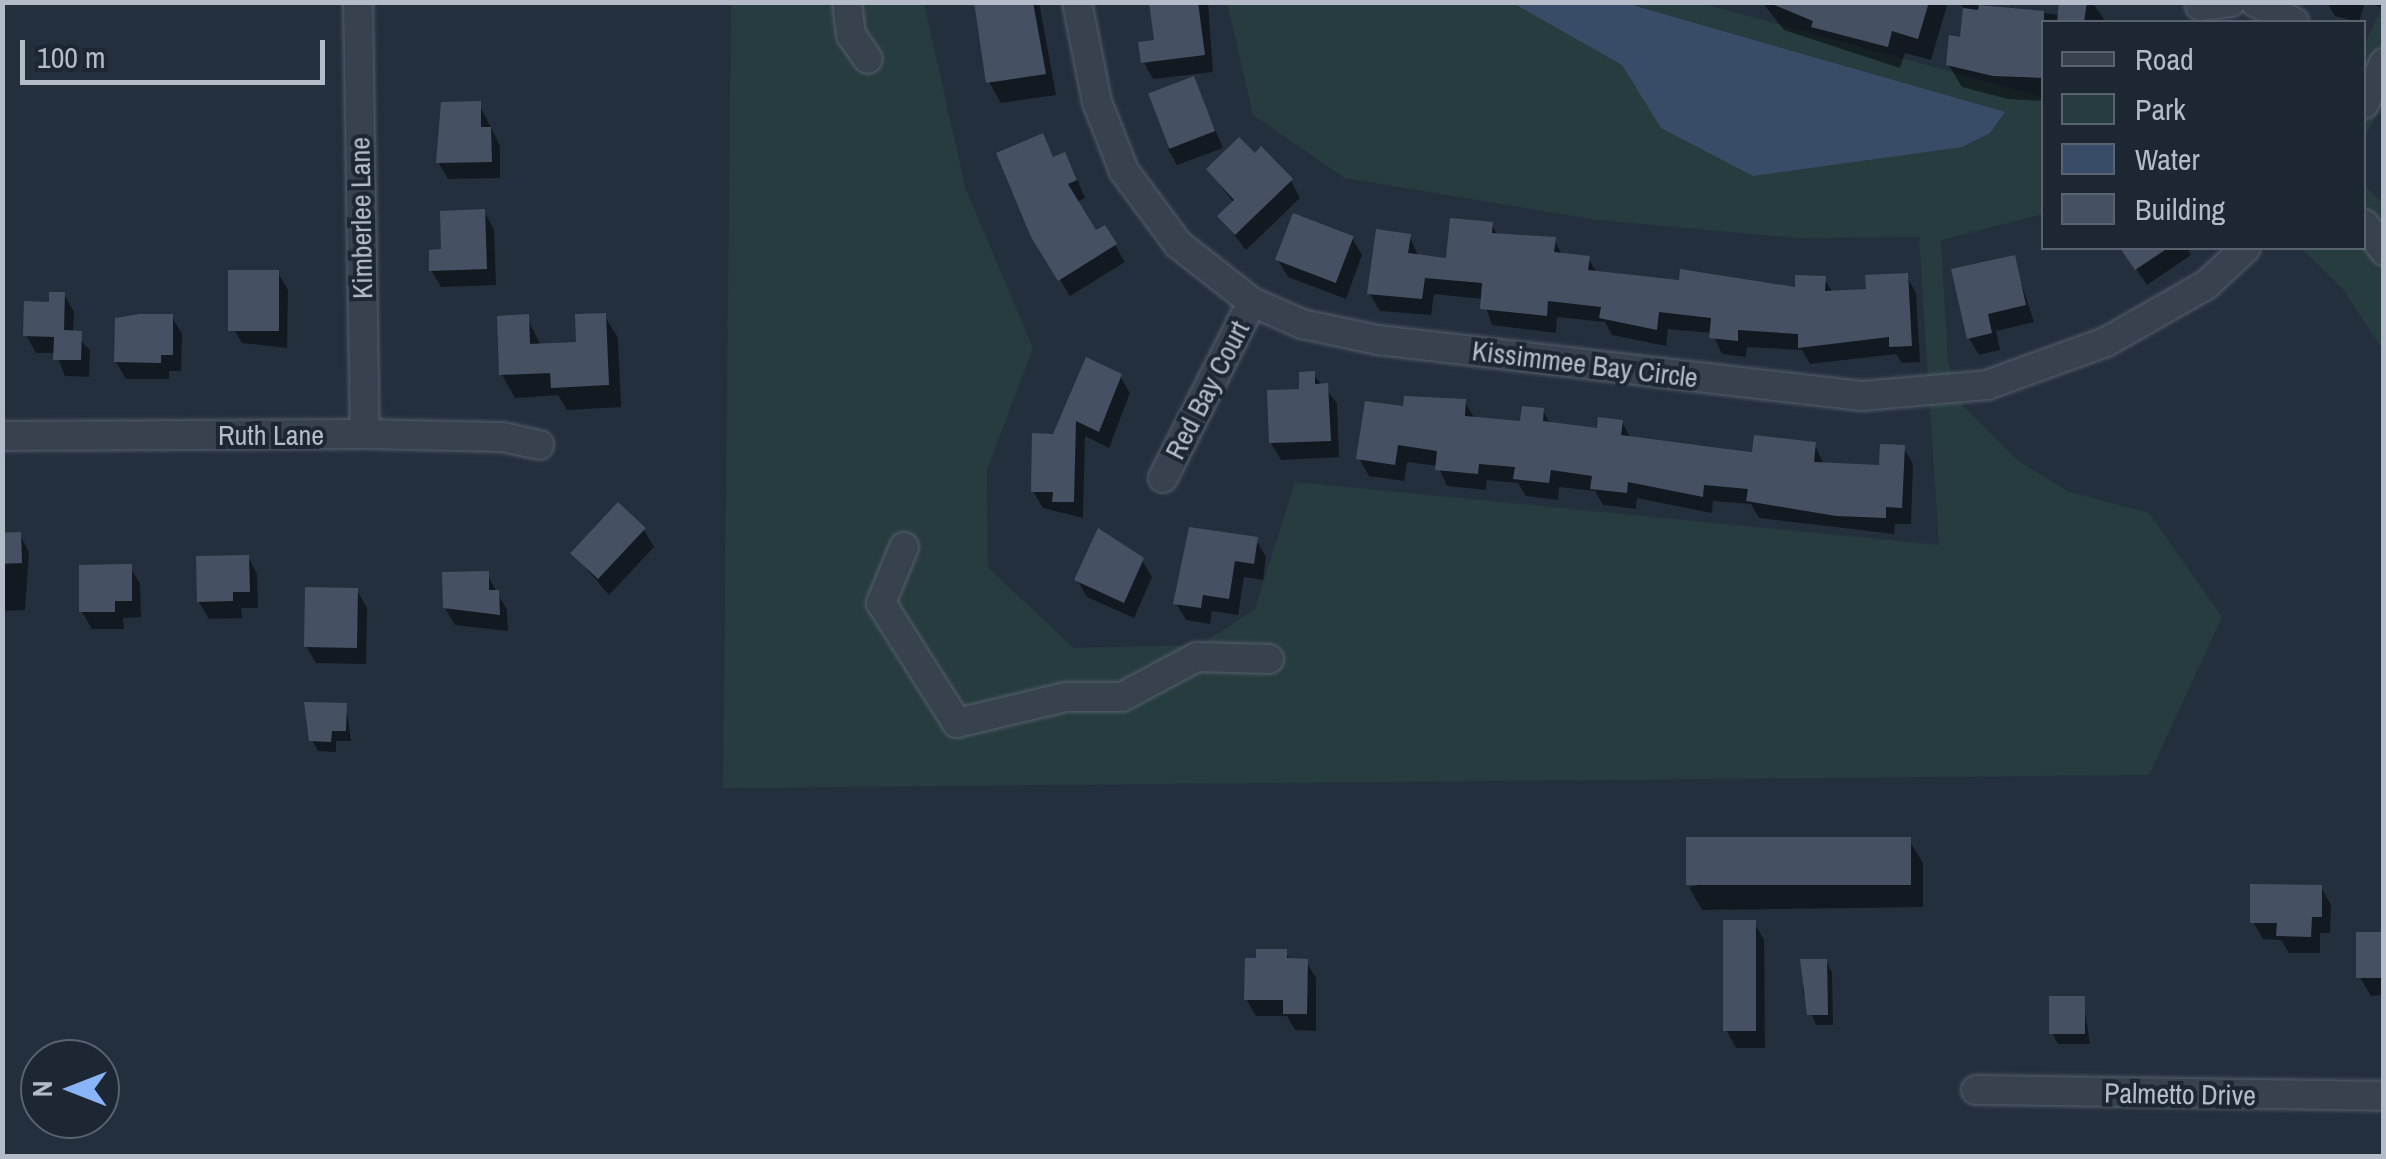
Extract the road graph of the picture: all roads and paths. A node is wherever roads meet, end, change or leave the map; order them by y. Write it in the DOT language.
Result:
graph roads {
  1 [pos="358,2"];
  2 [pos="847,2"];
  3 [pos="1077,2"];
  4 [pos="2231,2"];
  5 [pos="2255,2"];
  6 [pos="2206,10"];
  7 [pos="2290,20"];
  8 [pos="868,59"];
  9 [pos="2366,227"];
  10 [pos="2244,250"];
  11 [pos="2384,251"];
  12 [pos="1252,302"];
  13 [pos="364,434"];
  14 [pos="2,436"];
  15 [pos="539,444"];
  16 [pos="1163,478"];
  17 [pos="904,547"];
  18 [pos="1269,658"];
  19 [pos="1976,1090"];
  20 [pos="2384,1096"];
  1 -- 13 [label="street, Kimberlee Lane"];
  2 -- 8 [label="street"];
  3 -- 12 [label="street, Kissimmee Bay Circle"];
  4 -- 6 [label="street"];
  5 -- 7 [label="street"];
  9 -- 11 [label="street"];
  10 -- 12 [label="street, Kissimmee Bay Circle"];
  12 -- 16 [label="street, Red Bay Court"];
  13 -- 14 [label="street, Ruth Lane"];
  13 -- 15 [label="street, Ruth Lane"];
  17 -- 18 [label="street"];
  19 -- 20 [label="street, Palmetto Drive"];
}
